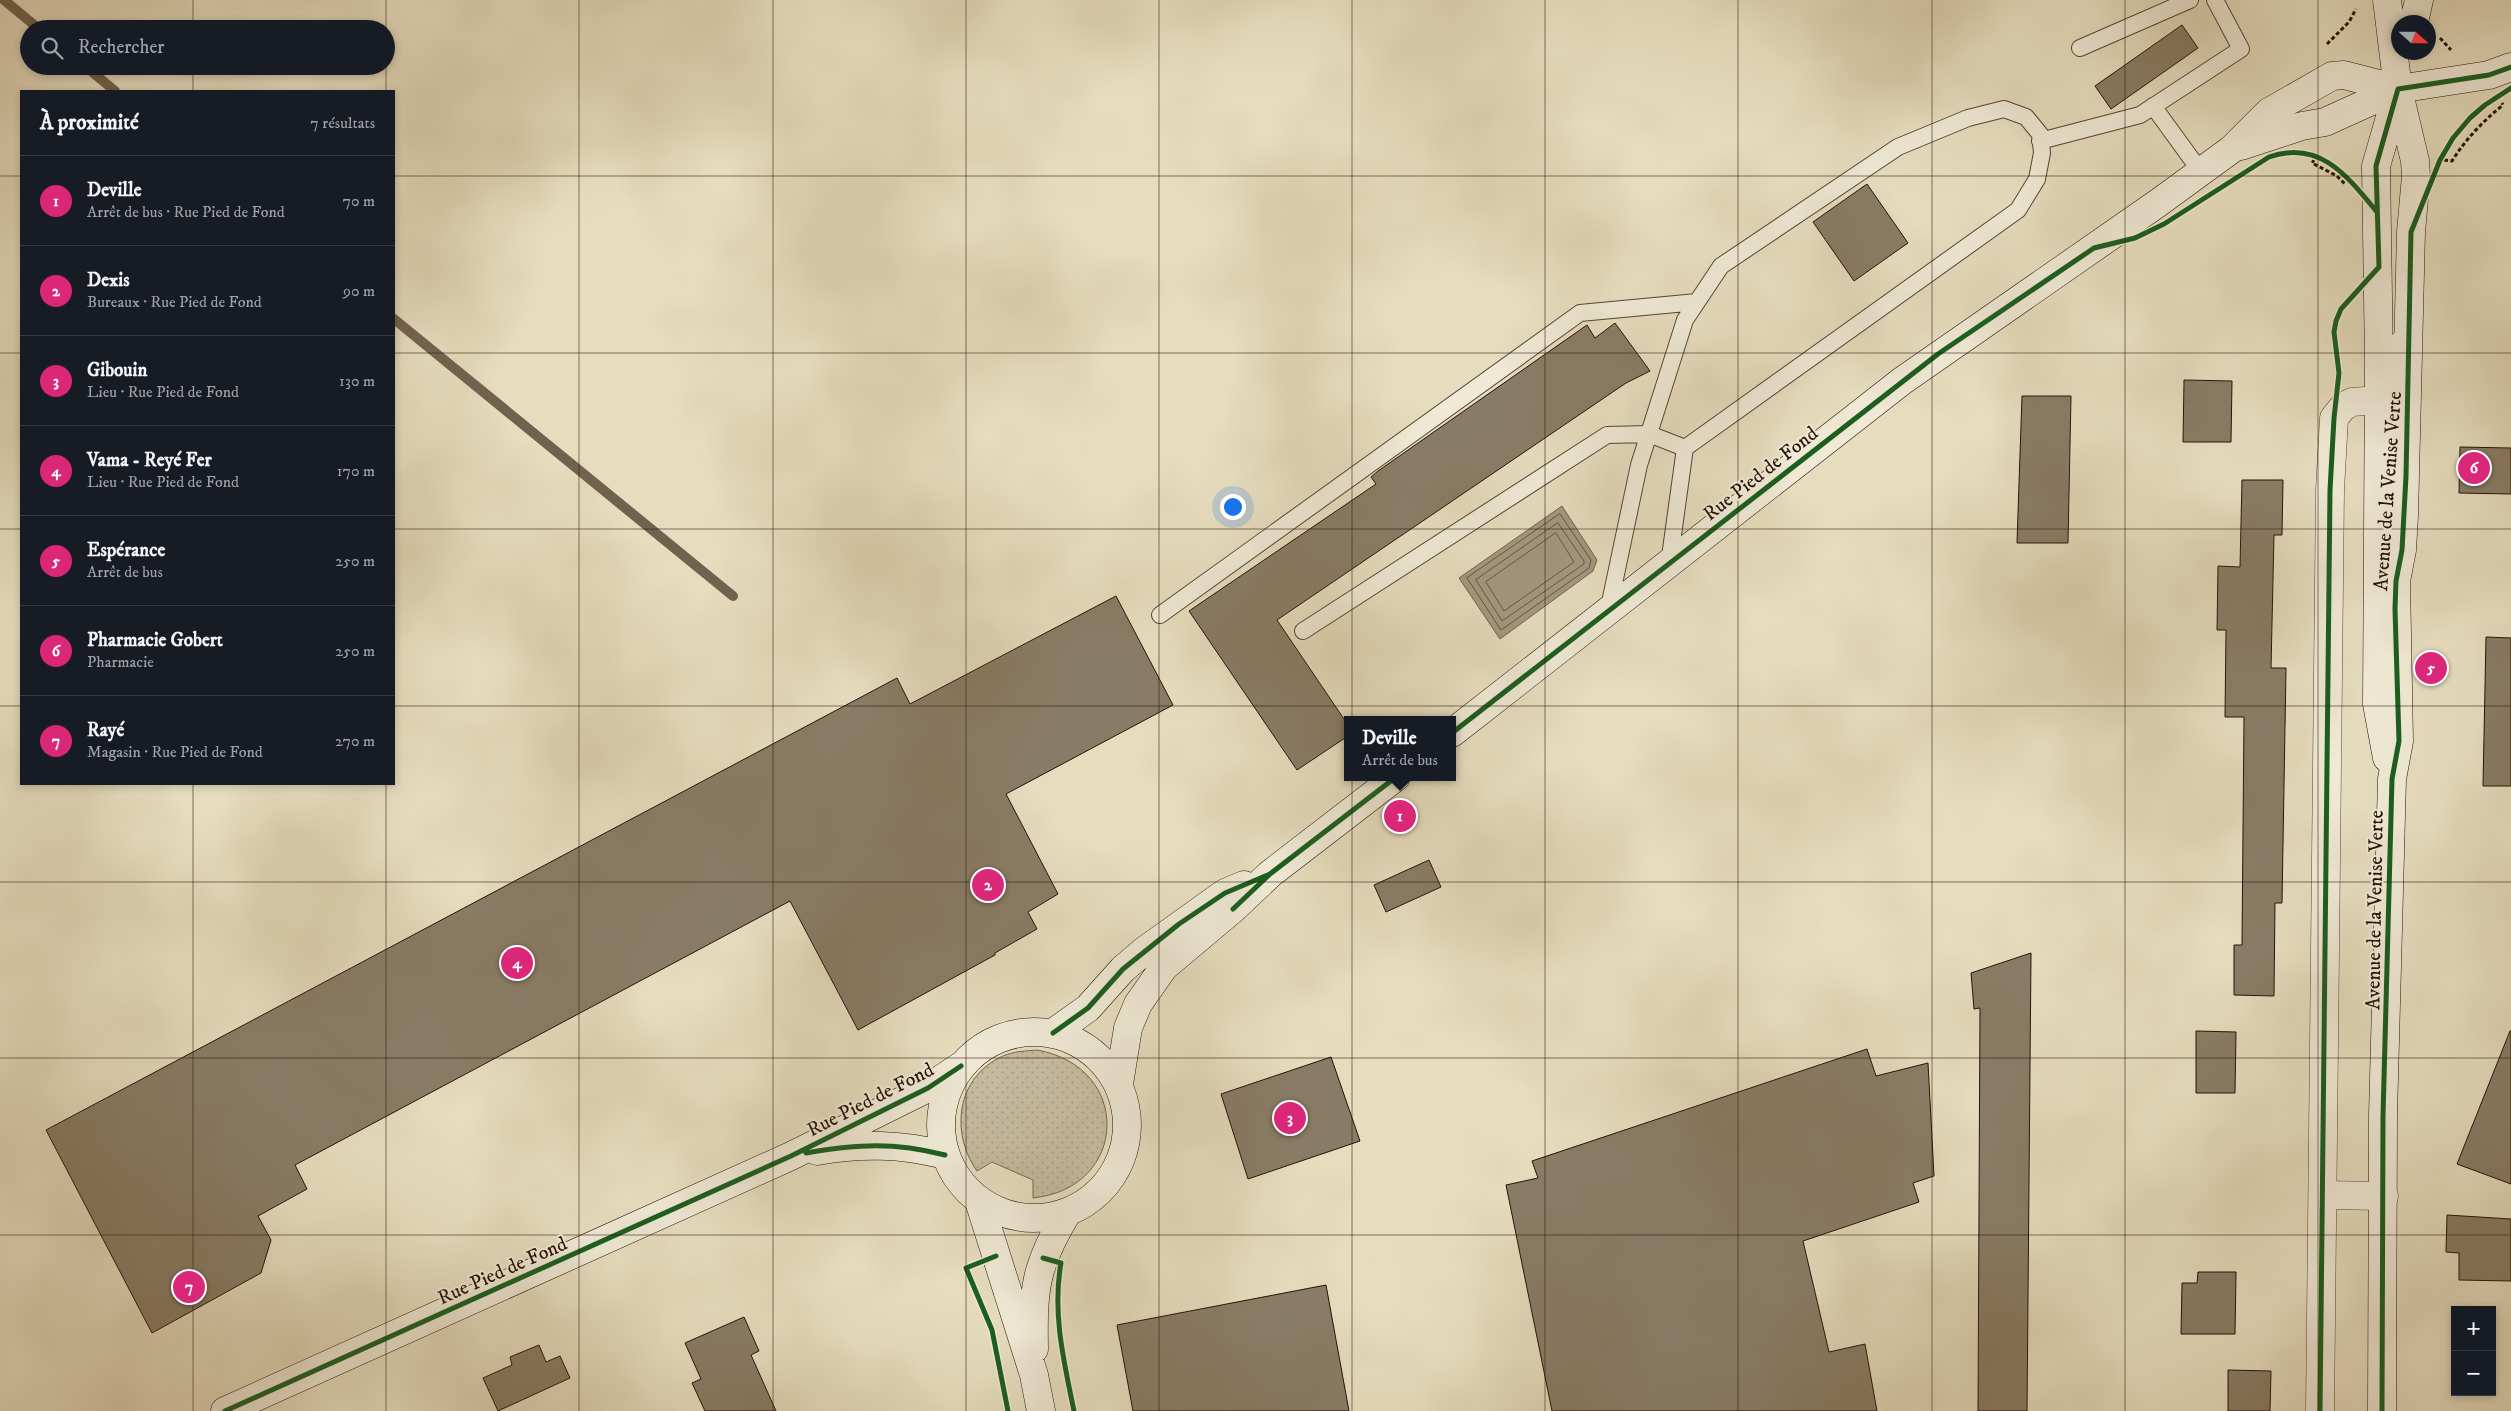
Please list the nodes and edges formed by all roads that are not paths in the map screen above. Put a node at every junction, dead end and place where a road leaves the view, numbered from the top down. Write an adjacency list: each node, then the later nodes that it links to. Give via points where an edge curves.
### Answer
1 (2190, 0): 6 (lane)
2 (2215, 0): 10 (lane, via 2242,49)
3 (2387, 0): 9 (main road)
4 (2419, 0): 5 (main road)
5 (2416, 15)
6 (2080, 48)
7 (2405, 60): 9 (main road)
8 (2511, 67): 9 (main road, via 2489,75)
9 (2398, 89): 12 (main road, Rue Pied de Fond, via 2325,122 2302,126); 12 (main road, Rue Pied de Fond, via 2344,75 2332,76 2270,112); 15 (main road, Avenue de la Venise Verte, via 2415,161); 16 (main road, Avenue de la Venise Verte, via 2376,166)
10 (2154, 106): 11 (lane, via 2140,115); 13 (lane)
11 (2040, 141): 14 (lane, via 2040,134 2026,117 2004,110 1968,118 1898,147 1721,266); 18 (lane, via 2042,153 2037,179 2018,210)
12 (2232, 149): 13 (main road, Rue Pied de Fond)
13 (2201, 172): 20 (main road, Rue Pied de Fond, via 1938,354)
14 (1697, 302): 17 (lane, via 1685,320); 22 (lane, via 1580,313)
15 (2410, 326): 16 (main road, via 2391,388); 19 (main road, Avenue de la Venise Verte)
16 (2379, 400): 19 (main road, via 2396,409 2396,435); 25 (main road, Avenue de la Venise Verte, via 2377,704); 33 (main road, via 2352,402 2334,418 2330,490)
17 (1649, 434): 18 (lane); 21 (lane, via 1639,465); 23 (lane, via 1607,435)
18 (1685, 448): 20 (lane)
19 (2407, 462): 25 (main road, Avenue de la Venise Verte, via 2402,550 2396,581 2399,741)
20 (1669, 564): 21 (main road, Rue Pied de Fond)
21 (1608, 612): 24 (main road, Rue Pied de Fond)
22 (1160, 615)
23 (1303, 631)
24 (1456, 730)
25 (2392, 779): 34 (main road, Avenue de la Venise Verte)
26 (1391, 781): 27 (main road)
27 (1270, 874): 28 (main road, via 1225,893 1179,924 1123,970 1088,1008); 30 (main road, via 1164,967 1154,980 1138,1004 1128,1028)
28 (1053, 1033): 29 (main road, via 1006,1036 984,1046); 30 (main road, via 1092,1051)
29 (961, 1066): 31 (main road, via 949,1086 943,1105 941,1136); 32 (main road, Rue Pied de Fond, via 928,1088)
30 (1118, 1084): 36 (main road, via 1127,1113 1128,1135 1121,1160 1099,1193)
31 (945, 1155): 32 (main road, Rue Pied de Fond, via 901,1146 858,1146); 35 (main road, via 959,1181)
32 (791, 1156): 38 (main road, Rue Pied de Fond)
33 (2323, 1195): 34 (main road); 40 (main road)
34 (2384, 1196): 41 (main road, Avenue de la Venise Verte)
35 (979, 1201): 36 (main road, via 999,1213 1017,1217 1045,1219); 37 (main road)
36 (1067, 1213): 37 (main road, via 1042,1258 1037,1279 1033,1301)
37 (1034, 1375): 39 (main road)
38 (225, 1411)
39 (1041, 1411)
40 (2320, 1411)
41 (2382, 1411)

